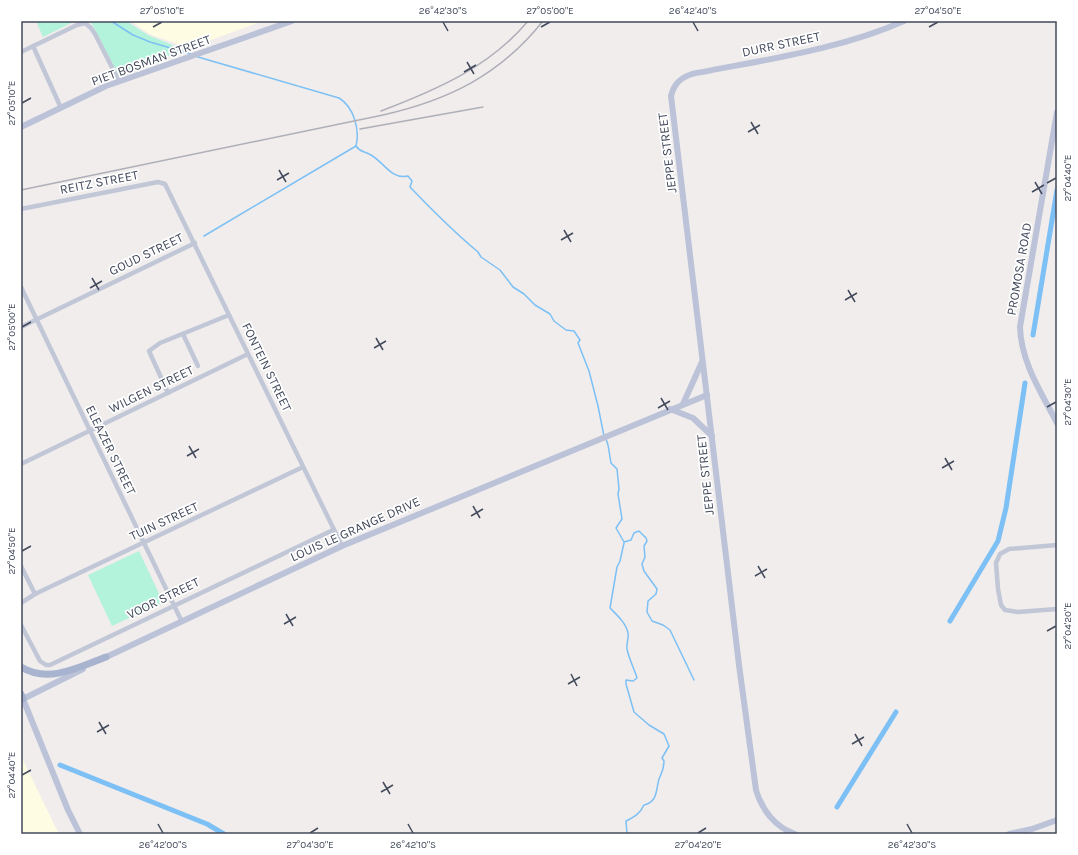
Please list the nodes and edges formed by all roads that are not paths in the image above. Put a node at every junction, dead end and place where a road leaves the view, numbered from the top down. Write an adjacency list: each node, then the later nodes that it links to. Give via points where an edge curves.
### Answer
1 (292, 21): 3 (street, PIET BOSMAN STREET)
2 (904, 21): 7 (street, DURR STREET, via 838,43 692,74 679,80)
3 (281, 23): 6 (street, PIET BOSMAN STREET)
4 (33, 46): 5 (street); 6 (street, via 85,23 95,34); 8 (street)
5 (21, 52)
6 (119, 81): 8 (street, PIET BOSMAN STREET)
7 (671, 96): 20 (street, JEPPE STREET)
8 (62, 108): 10 (street, PIET BOSMAN STREET)
9 (1057, 112): 26 (street, PROMOSA ROAD, via 1020,327 1020,340 1028,365)
10 (21, 127)
11 (173, 197): 12 (street, REITZ STREET, via 165,184 158,182); 13 (street, FONTEIN STREET)
12 (21, 209)
13 (195, 243): 15 (street, FONTEIN STREET); 16 (street, GOUD STREET)
14 (21, 287): 16 (street, ELEAZER STREET)
15 (229, 315): 18 (street); 19 (street, FONTEIN STREET)
16 (36, 319): 17 (street, GOUD STREET); 27 (street, ELEAZER STREET)
17 (21, 327)
18 (183, 334): 21 (street); 22 (street, via 160,343 149,351)
19 (248, 354): 22 (street, WILGEN STREET); 30 (street, FONTEIN STREET)
20 (702, 361): 23 (street, JEPPE STREET); 24 (street)
21 (198, 366)
22 (168, 393): 27 (street, WILGEN STREET)
23 (707, 395): 24 (street, LOUIS LE GRANGE DRIVE); 28 (street, JEPPE STREET)
24 (683, 404): 25 (street, LOUIS LE GRANGE DRIVE)
25 (670, 409): 28 (street, via 693,418); 34 (street, LOUIS LE GRANGE DRIVE)
26 (1057, 423)
27 (90, 431): 29 (street, WILGEN STREET); 32 (street, ELEAZER STREET)
28 (712, 436): 47 (street, JEPPE STREET, via 756,790 759,801 769,816)
29 (21, 464)
30 (303, 467): 31 (street, FONTEIN STREET); 32 (street, TUIN STREET)
31 (333, 530): 34 (street, FONTEIN STREET); 38 (street, VOOR STREET)
32 (144, 543): 36 (street, TUIN STREET); 38 (street, ELEAZER STREET)
33 (1057, 545): 39 (street, via 1005,550 998,556 996,563 1000,601 1006,610 1018,612)
34 (342, 546): 40 (street, LOUIS LE GRANGE DRIVE)
35 (21, 566): 36 (street)
36 (35, 594): 37 (street, TUIN STREET)
37 (21, 603)
38 (173, 605): 40 (street, ELEAZER STREET); 41 (street, VOOR STREET, via 50,665 40,661)
39 (1057, 609)
40 (182, 622): 42 (street, LOUIS LE GRANGE DRIVE)
41 (21, 625)
42 (106, 657): 43 (main road, via 52,675 34,674); 44 (street, LOUIS LE GRANGE DRIVE)
43 (21, 667)
44 (22, 698): 46 (street)
45 (1057, 820): 48 (street)
46 (80, 834)
47 (795, 834)
48 (1009, 834)

